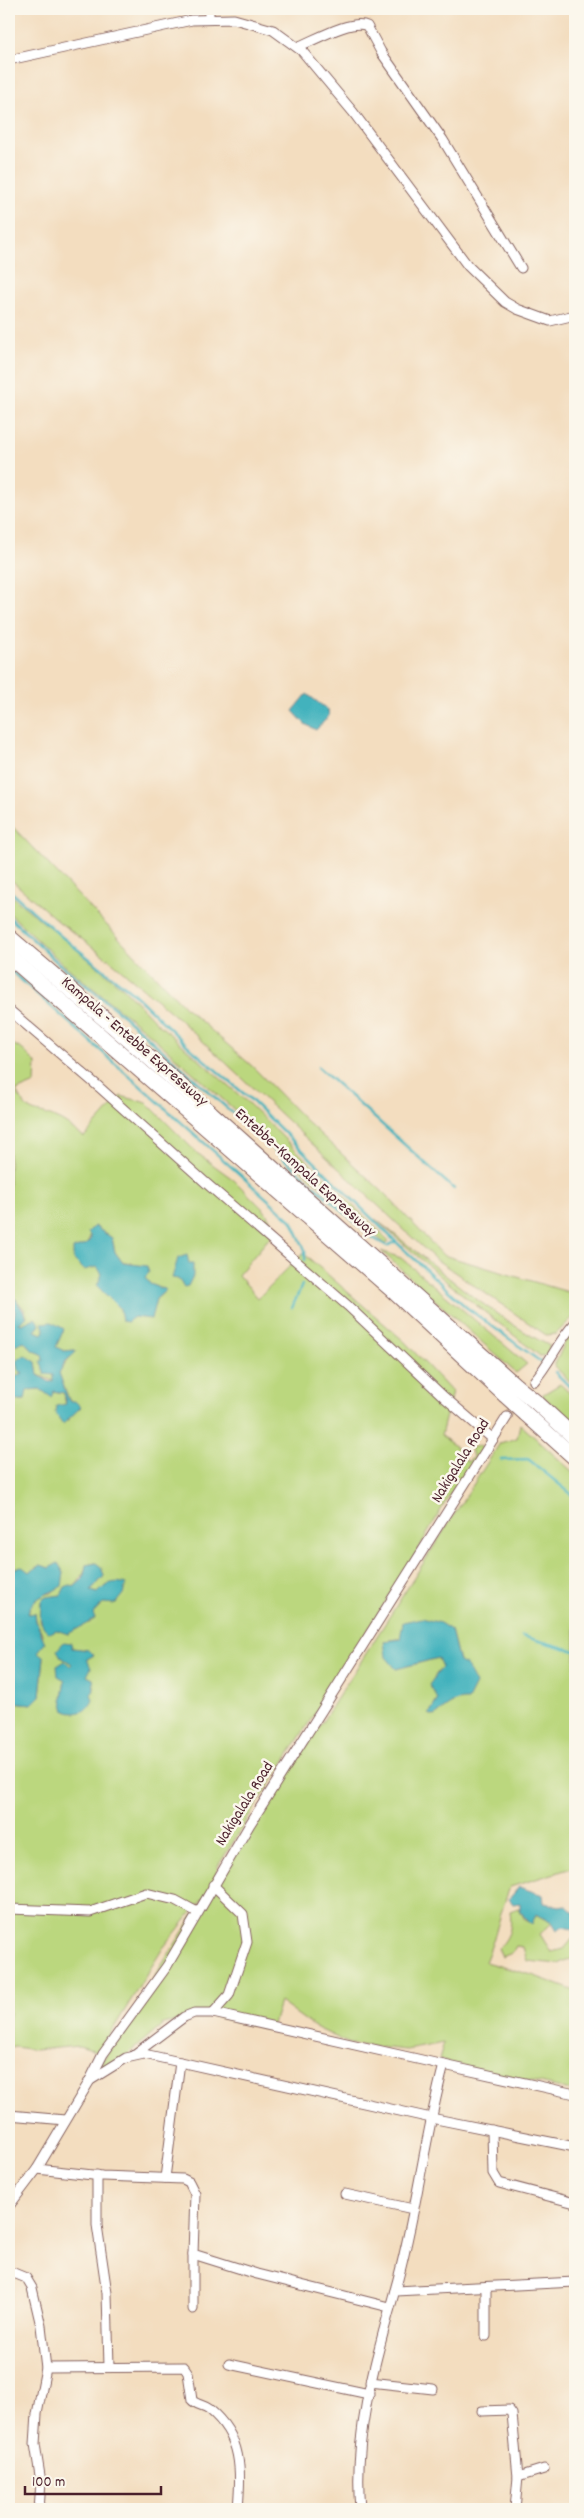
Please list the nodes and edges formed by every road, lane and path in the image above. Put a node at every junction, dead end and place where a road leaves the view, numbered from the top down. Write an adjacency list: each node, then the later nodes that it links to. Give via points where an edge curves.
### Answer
1 (208, 9): 2 (street)
2 (209, 19): 3 (street, via 234,19 261,26 273,30); 4 (street)
3 (297, 48): 5 (street, via 340,28 358,24 367,26 443,140); 6 (street, via 353,112 468,266 505,302 550,321)
4 (9, 60)
5 (521, 268)
6 (575, 315)
7 (9, 937): 12 (highway, Entebbe–Kampala Expressway, via 136,1046)
8 (9, 956): 12 (highway, Kampala - Entebbe Expressway)
9 (9, 1010): 16 (street, via 100,1086)
10 (575, 1323): 11 (street)
11 (534, 1381)
12 (510, 1390): 13 (highway, Entebbe–Kampala Expressway, bridge)
13 (532, 1409): 15 (highway, Entebbe–Kampala Expressway); 17 (highway, Entebbe–Kampala Expressway)
14 (507, 1417): 16 (street, Nakigalala Road)
15 (575, 1438)
16 (493, 1439): 18 (street, Nakigalala Road)
17 (575, 1458)
18 (213, 1885): 20 (street, Nakigalala Road); 21 (street, via 243,1914 247,1942 229,1995)
19 (9, 1909): 20 (street, via 90,1912 146,1893 175,1900)
20 (197, 1912): 25 (street, Nakigalala Road, via 167,1966 103,2054)
21 (213, 2013): 22 (street, via 194,2013 184,2017); 24 (street)
22 (135, 2054): 23 (street); 25 (street)
23 (180, 2062): 28 (street); 34 (street)
24 (444, 2065): 26 (street); 28 (street)
25 (89, 2082): 29 (street, Nakigalala Road)
26 (575, 2094)
27 (9, 2115): 29 (street)
28 (431, 2118): 30 (street); 38 (street)
29 (65, 2120): 32 (street, Nakigalala Road)
30 (492, 2130): 31 (street); 36 (street, via 493,2173 499,2183)
31 (575, 2147)
32 (37, 2169): 33 (street); 37 (street, Nakigalala Road)
33 (97, 2175): 34 (street); 48 (street, via 97,2225 107,2293)
34 (165, 2178): 39 (street, via 183,2180 193,2187 196,2216)
35 (346, 2194): 38 (street)
36 (575, 2203)
37 (9, 2206)
38 (413, 2209): 43 (street)
39 (193, 2254): 44 (street, via 257,2274); 45 (street)
40 (9, 2271): 49 (street, via 26,2278 36,2295)
41 (575, 2282): 42 (street)
42 (486, 2287): 43 (street); 46 (street)
43 (395, 2291): 44 (street)
44 (389, 2307): 50 (street)
45 (193, 2309)
46 (486, 2336)
47 (229, 2364): 52 (street)
48 (109, 2367): 49 (street); 57 (street, via 184,2367 192,2400 208,2409 229,2433 237,2448 240,2472)
49 (46, 2368): 56 (street, via 34,2444 41,2482)
50 (370, 2382): 51 (street); 52 (street)
51 (433, 2389)
52 (369, 2394): 58 (street, via 360,2448)
53 (482, 2412): 55 (street, via 509,2410 512,2414)
54 (544, 2469): 55 (street)
55 (518, 2477): 59 (street)
56 (40, 2509)
57 (238, 2509)
58 (360, 2509)
59 (515, 2509)

